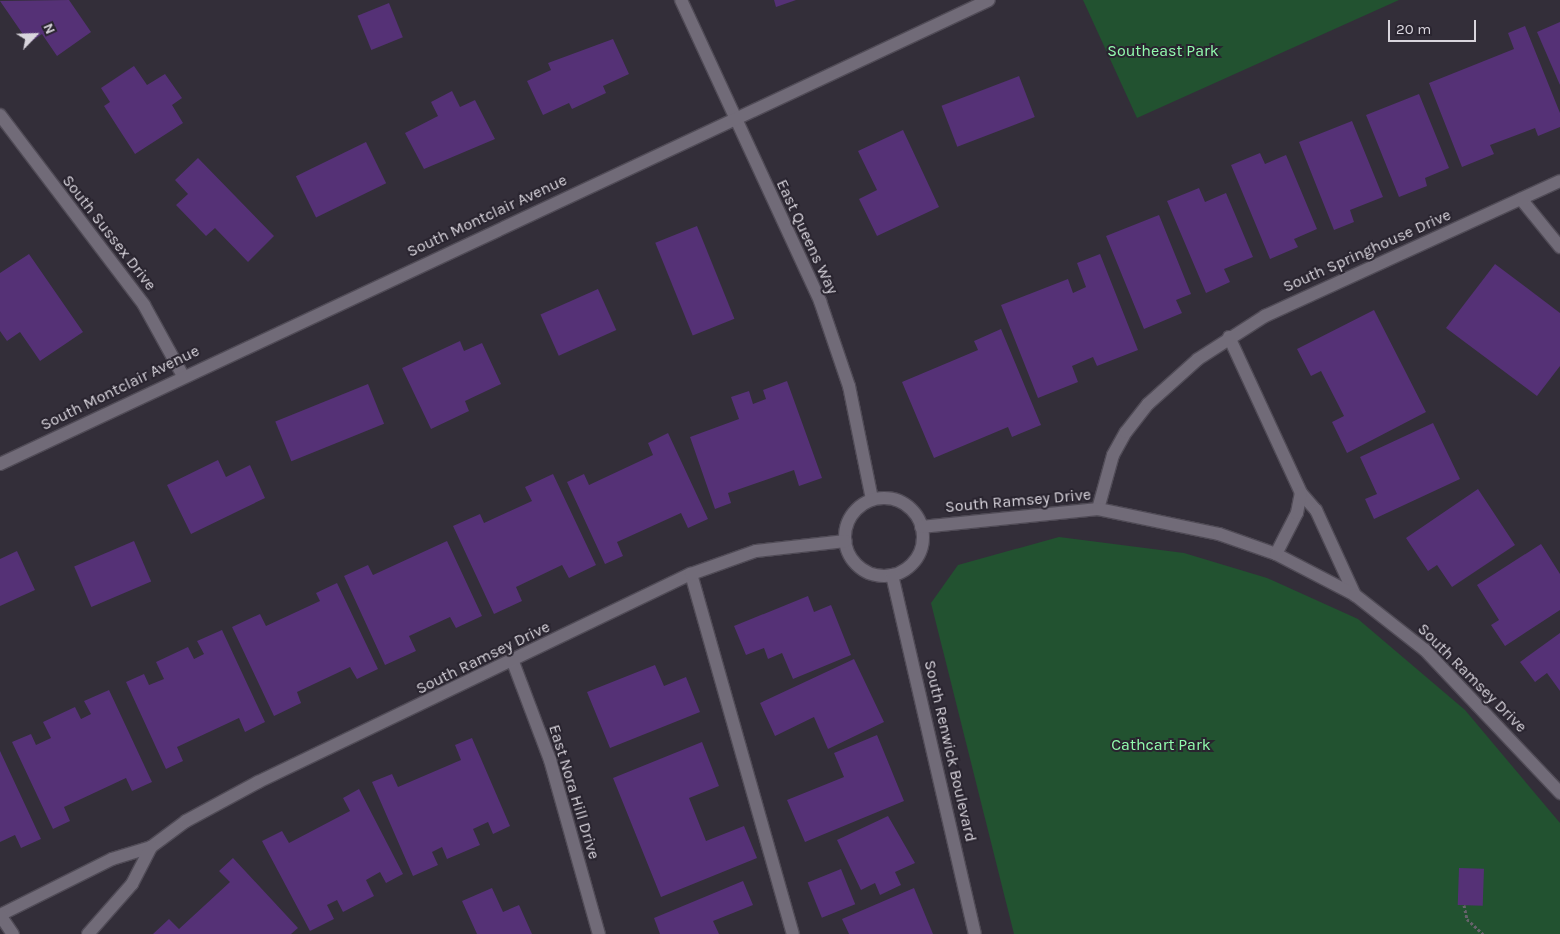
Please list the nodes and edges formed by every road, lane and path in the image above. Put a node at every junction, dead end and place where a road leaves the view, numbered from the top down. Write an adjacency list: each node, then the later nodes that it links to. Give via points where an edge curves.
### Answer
1 (681, 0): 4 (street, East Queens Way)
2 (989, 0): 4 (street, South Montclair Avenue)
3 (0, 115): 9 (street, South Sussex Drive, via 144,305)
4 (734, 118): 9 (street, South Montclair Avenue); 12 (street, East Queens Way, via 820,302 849,386)
5 (1560, 181): 6 (street, South Springhouse Drive)
6 (1521, 199): 7 (street); 8 (street, South Springhouse Drive, via 1265,316)
7 (1560, 247)
8 (1229, 337): 11 (street); 13 (street, South Springhouse Drive, via 1171,382 1126,432 1113,455)
9 (183, 376): 10 (street, South Montclair Avenue)
10 (0, 464)
11 (1301, 493): 16 (street, via 1297,513); 19 (street, via 1316,510)
12 (872, 499): 14 (street, via 885,498 908,506); 15 (street, via 851,515)
13 (1098, 509): 14 (street, South Ramsey Drive); 16 (street, South Ramsey Drive, via 1219,534)
14 (922, 527): 18 (street, via 923,540 913,562)
15 (845, 541): 17 (street, South Ramsey Drive, via 756,551); 18 (street, via 856,564 867,572)
16 (1276, 554): 19 (street, South Ramsey Drive)
17 (691, 574): 20 (street, South Ramsey Drive); 28 (street)
18 (892, 575): 29 (street, South Renwick Boulevard)
19 (1356, 595): 21 (street, South Ramsey Drive, via 1425,650)
20 (513, 662): 22 (street, South Ramsey Drive, via 258,782 186,820); 27 (street, East Nora Hill Drive, via 550,760)
21 (1560, 793)
22 (151, 847): 24 (street, South Ramsey Drive, via 112,859); 26 (street, South Ramsey Drive, via 132,884)
23 (1464, 905): 30 (path, via 1467,919)
24 (0, 915): 25 (street, South Ramsey Drive)
25 (13, 934)
26 (88, 934)
27 (599, 934)
28 (793, 934)
29 (975, 934)
30 (1483, 934)

